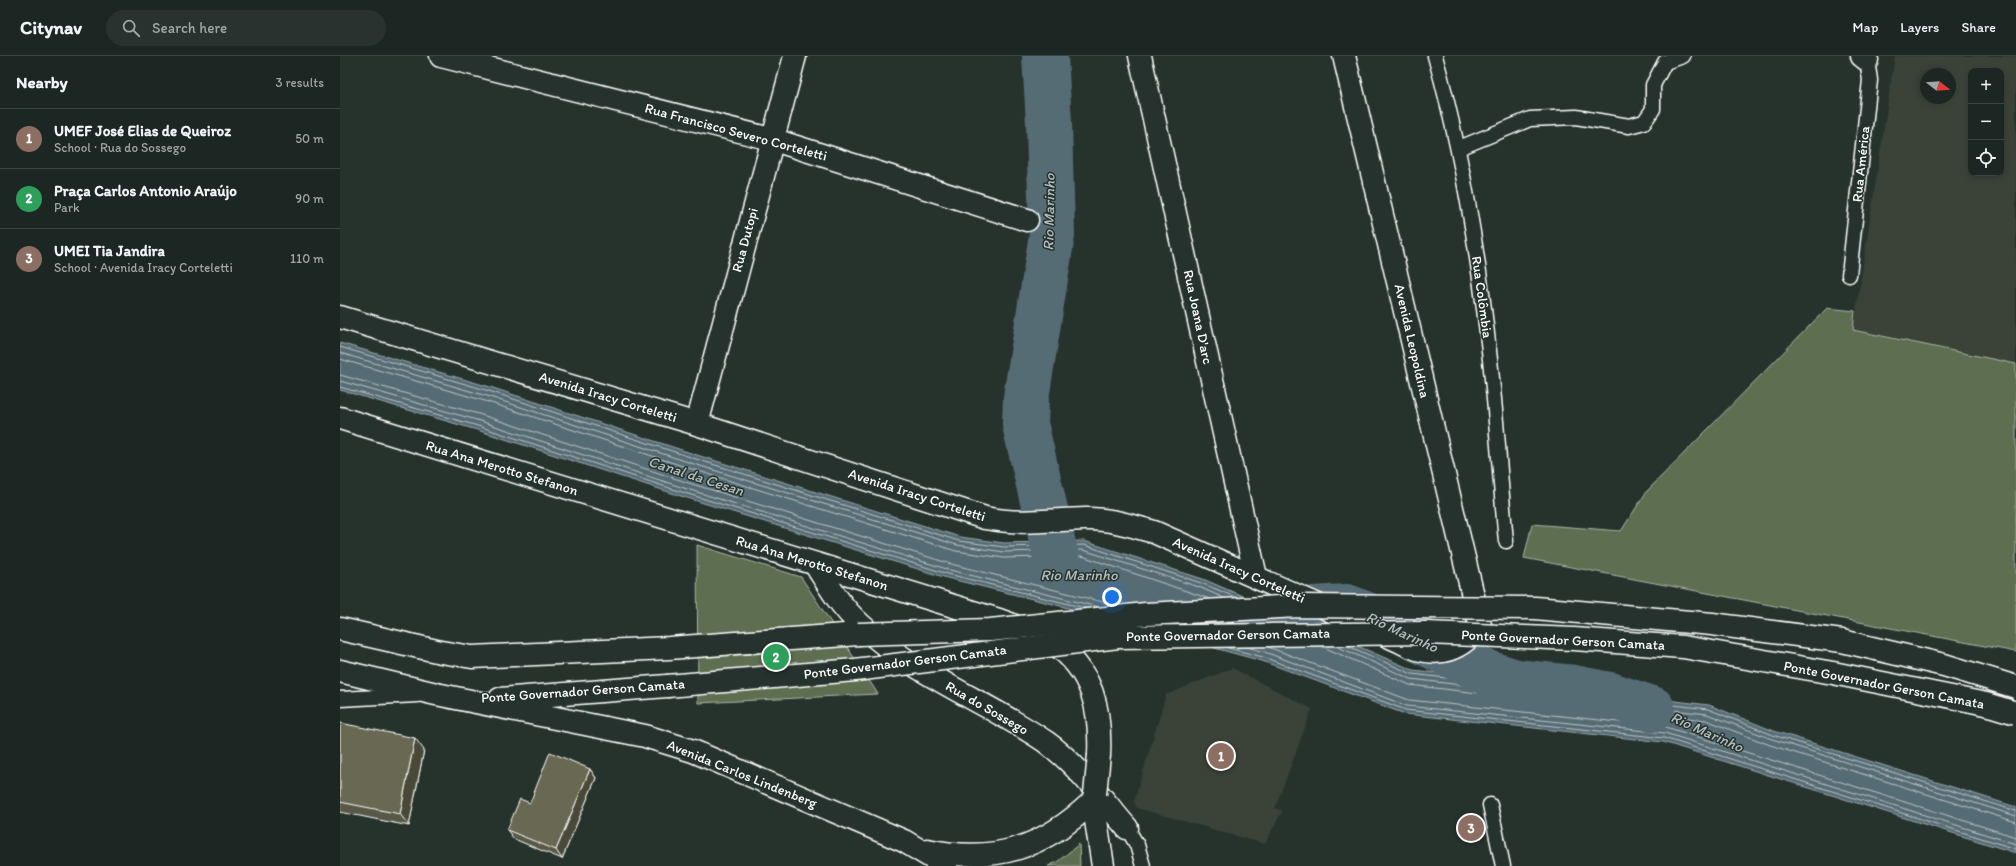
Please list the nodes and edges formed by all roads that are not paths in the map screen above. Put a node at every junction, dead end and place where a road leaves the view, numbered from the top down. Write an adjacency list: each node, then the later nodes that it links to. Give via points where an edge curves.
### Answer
1 (441, 56): 8 (main road, Rua Francisco Severo Corteletti)
2 (795, 56): 8 (main road, Rua Dutopi)
3 (1140, 56): 17 (main road, Rua Joana D'arc)
4 (1344, 56): 18 (main road, Avenida Leopoldina)
5 (1435, 56): 9 (lane, Rua Colômbia)
6 (1683, 56): 9 (lane, via 1666,62 1653,85 1653,109 1644,122 1629,126 1576,117 1530,119)
7 (1864, 58): 11 (lane, Rua América, via 1870,80)
8 (771, 140): 10 (main road, Rua Francisco Severo Corteletti); 14 (main road, Rua Dutopi)
9 (1459, 148): 15 (lane, Rua Colômbia, via 1478,263 1490,361)
10 (1027, 220)
11 (1850, 274)
12 (340, 317): 14 (main road, Avenida Iracy Corteletti)
13 (340, 418): 16 (main road, Rua Ana Merotto Stefanon)
14 (697, 424): 17 (main road, Avenida Iracy Corteletti, via 985,518 1041,523 1106,520 1154,532)
15 (1506, 541)
16 (815, 564): 25 (main road, Rua Ana Merotto Stefanon, bridge, via 999,620 1053,643 1078,668 1092,692 1098,712 1099,755); 27 (main road, Rua do Sossego, via 842,605 860,625 906,659 1047,743 1071,762)
17 (1256, 577): 18 (main road, Avenida Iracy Corteletti, via 1422,652 1449,650 1472,636)
18 (1480, 625)
19 (340, 629): 21 (main road, Ponte Governador Gerson Camata, bridge, via 441,652 472,656 669,648 858,634 990,630 1146,614 1299,606 1535,608 1712,624 1842,641 1944,665)
20 (340, 671): 22 (main road, Avenida Carlos Lindenberg)
21 (2016, 687)
22 (436, 694): 23 (lane); 24 (main road, Ponte Governador Gerson Camata, bridge, via 492,700 667,686 855,670 1118,637 1426,633 1574,639 1683,647 1833,673 1986,704); 28 (main road, Avenida Carlos Lindenberg, via 638,735 693,751)
23 (340, 699)
24 (2016, 713)
25 (1094, 798): 28 (main road, via 1074,819 1053,834 1005,852 953,855 928,850); 30 (main road, Rua Ana Merotto Stefanon)
26 (1490, 805): 32 (lane)
27 (1127, 828): 31 (lane, Rua do Sossego, via 1137,845)
28 (904, 841): 29 (main road, Avenida Carlos Lindenberg)
29 (946, 866)
30 (1103, 866)
31 (1143, 866)
32 (1503, 866)

